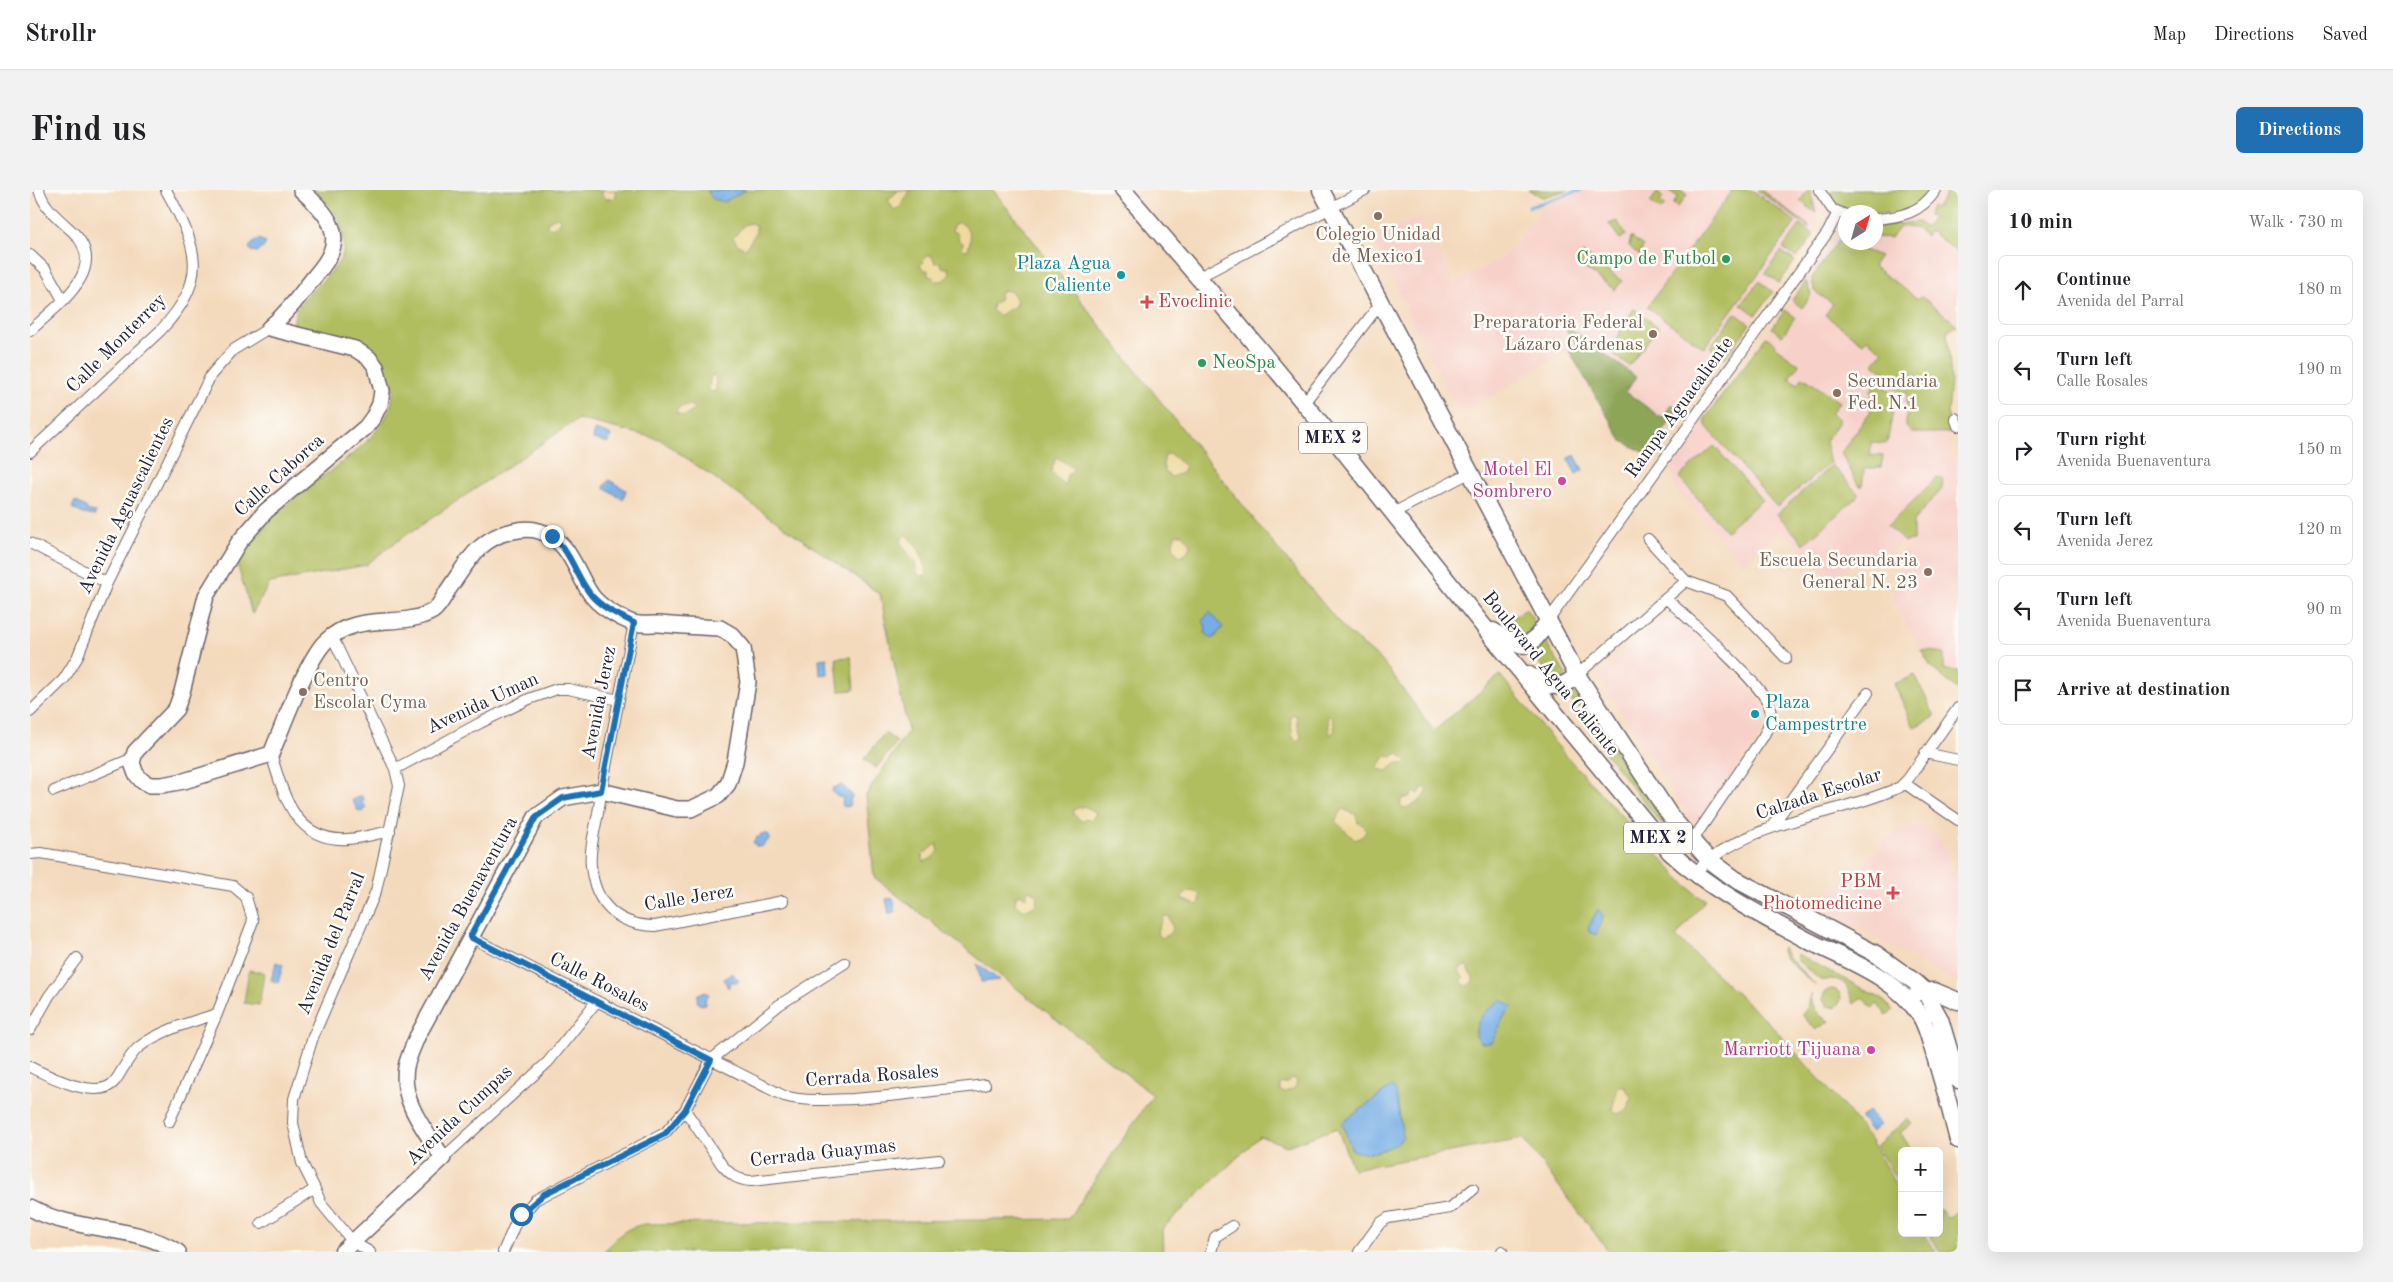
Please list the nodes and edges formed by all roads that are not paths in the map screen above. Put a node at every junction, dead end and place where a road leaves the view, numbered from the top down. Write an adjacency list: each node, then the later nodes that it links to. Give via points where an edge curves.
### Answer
1 (39, 190): 15 (street, via 49,210 78,238 85,250 87,266 78,284)
2 (166, 190): 20 (street, Calle Monterrey, via 184,222 191,244 194,266 190,292 160,331)
3 (301, 190): 17 (street, via 328,220 332,251 296,301)
4 (1321, 190): 9 (main road, Boulevard Agua Caliente / MEX 2)
5 (1365, 190): 9 (street)
6 (1819, 190): 10 (street, via 1826,202)
7 (1936, 190): 11 (street, via 1922,207 1911,214)
8 (1129, 192): 14 (main road, Boulevard Agua Caliente / MEX 2)
9 (1330, 208): 14 (street); 16 (main road, Boulevard Agua Caliente / MEX 2)
10 (1838, 211)
11 (1883, 218)
12 (1838, 219): 28 (street, Rampa Aguacaliente)
13 (30, 256): 15 (street, via 46,270)
14 (1197, 278): 19 (main road, Boulevard Agua Caliente / MEX 2)
15 (63, 300): 18 (street)
16 (1380, 304): 19 (street); 21 (main road, Boulevard Agua Caliente / MEX 2)
17 (269, 328): 26 (street, Avenida Aguascalientes, via 233,350 211,376); 41 (street, Calle Caborca, via 363,353 376,367 380,378 380,404 366,427 266,511 239,542 206,596 176,709 143,742)
18 (30, 331)
19 (1304, 403): 22 (main road, Boulevard Agua Caliente / MEX 2)
20 (30, 452)
21 (1469, 473): 22 (street); 28 (main road, Boulevard Agua Caliente / MEX 2)
22 (1393, 513): 30 (main road, Boulevard Agua Caliente / MEX 2)
23 (1648, 539): 25 (street)
24 (30, 543): 26 (street)
25 (1686, 581): 27 (street); 32 (street, via 1727,596)
26 (107, 583): 38 (street, Avenida Aguascalientes, via 77,658 64,679)
27 (1667, 599): 34 (street); 50 (street, via 1757,686 1770,707 1763,737)
28 (1548, 621): 30 (main road, via 1538,637 1528,645 1507,640); 34 (main road, Boulevard Agua Caliente / MEX 2)
29 (634, 623): 31 (street, Avenida Buenaventura, via 602,606 590,594 566,550 552,536 538,530 523,529 487,540 474,551 434,610 420,617 365,622 342,629); 36 (street, Avenida Jerez); 46 (street, Avenida Buenaventura, via 720,628 732,635 743,648 748,682 735,762 728,784 718,796 691,809 677,809)
30 (1482, 624): 33 (main road, Boulevard Agua Caliente / MEX 2)
31 (332, 636): 40 (street, Avenida Buenaventura, via 310,665); 43 (street, Avenida del Parral)
32 (1786, 658)
33 (1518, 668): 34 (main road, via 1551,686 1560,687); 53 (main road, Boulevard Agua Caliente / MEX 2, via 1670,852)
34 (1577, 675): 50 (main road, Boulevard Agua Caliente / MEX 2, via 1657,797)
35 (1868, 693): 48 (street)
36 (619, 700): 43 (street, Avenida Uman, via 557,689 480,723); 46 (street, Avenida Jerez)
37 (1958, 708): 39 (street, Calzada Escolar)
38 (30, 712)
39 (1925, 753): 42 (street); 44 (street, Calzada Escolar)
40 (271, 754): 41 (street, via 162,786 142,781 136,774); 49 (street, via 292,812 301,824 326,837 348,839)
41 (133, 758): 45 (street)
42 (1958, 760)
43 (395, 769): 49 (street, Avenida del Parral, via 399,786)
44 (1904, 783): 47 (street); 48 (street, Calzada Escolar, via 1892,790)
45 (54, 791)
46 (601, 791): 54 (street, Calle Jerez, via 590,864 601,898 610,911 625,921 639,926 655,926); 55 (street, Avenida Buenaventura, via 563,798 536,817)
47 (1958, 820)
48 (1772, 826): 52 (street, Calzada Escolar, via 1725,848)
49 (390, 831): 74 (street, Avenida del Parral, via 376,891 313,1037 294,1100 293,1123 302,1163)
50 (1692, 841): 52 (main road, Boulevard Agua Caliente / MEX 2)
51 (30, 854): 62 (street, via 41,853 233,886 246,897 253,922)
52 (1708, 860): 53 (street, Calzada Escolar); 58 (main road, Boulevard Agua Caliente / MEX 2, via 1758,893 1876,954)
53 (1694, 874): 59 (main road, Boulevard Agua Caliente / MEX 2, via 1725,896 1882,978)
54 (783, 901)
55 (470, 937): 60 (street, Calle Rosales); 71 (street, Avenida Buenaventura, via 417,1037 406,1067 406,1089 411,1107)
56 (77, 958): 63 (street, via 49,996)
57 (845, 963): 64 (street, via 779,1006)
58 (1924, 990): 59 (main road); 61 (main road, via 1942,993); 66 (main road, Boulevard Agua Caliente / MEX 2, via 1940,1019)
59 (1908, 999): 70 (main road, Boulevard Agua Caliente / MEX 2, via 1922,1018 1927,1032)
60 (597, 1001): 64 (street, Calle Rosales); 71 (street, Avenida Cumpas, via 548,1062)
61 (1958, 1001)
62 (217, 1014): 65 (street, via 152,1038 137,1048 114,1082 100,1091 60,1081); 69 (street)
63 (30, 1030)
64 (711, 1060): 67 (street, Cerrada Rosales, via 769,1091 800,1100 890,1096); 68 (street)
65 (30, 1067)
66 (1957, 1075)
67 (985, 1085)
68 (685, 1110): 72 (street, Cerrada Guaymas, via 726,1169 741,1180); 81 (street, via 674,1125 652,1142 535,1200 521,1214)
69 (169, 1122)
70 (1958, 1140)
71 (443, 1158): 78 (street, Avenida Cumpas)
72 (940, 1160)
73 (1473, 1188): 83 (street, via 1450,1208 1388,1218 1380,1223)
74 (315, 1189): 76 (street); 78 (street, Avenida del Parral)
75 (30, 1208): 79 (street, via 63,1222 149,1236)
76 (261, 1223)
77 (1232, 1226): 82 (street, via 1215,1237)
78 (348, 1247): 80 (street, Avenida del Parral)
79 (178, 1252)
80 (370, 1252)
81 (502, 1252)
82 (1211, 1252)
83 (1359, 1252)

